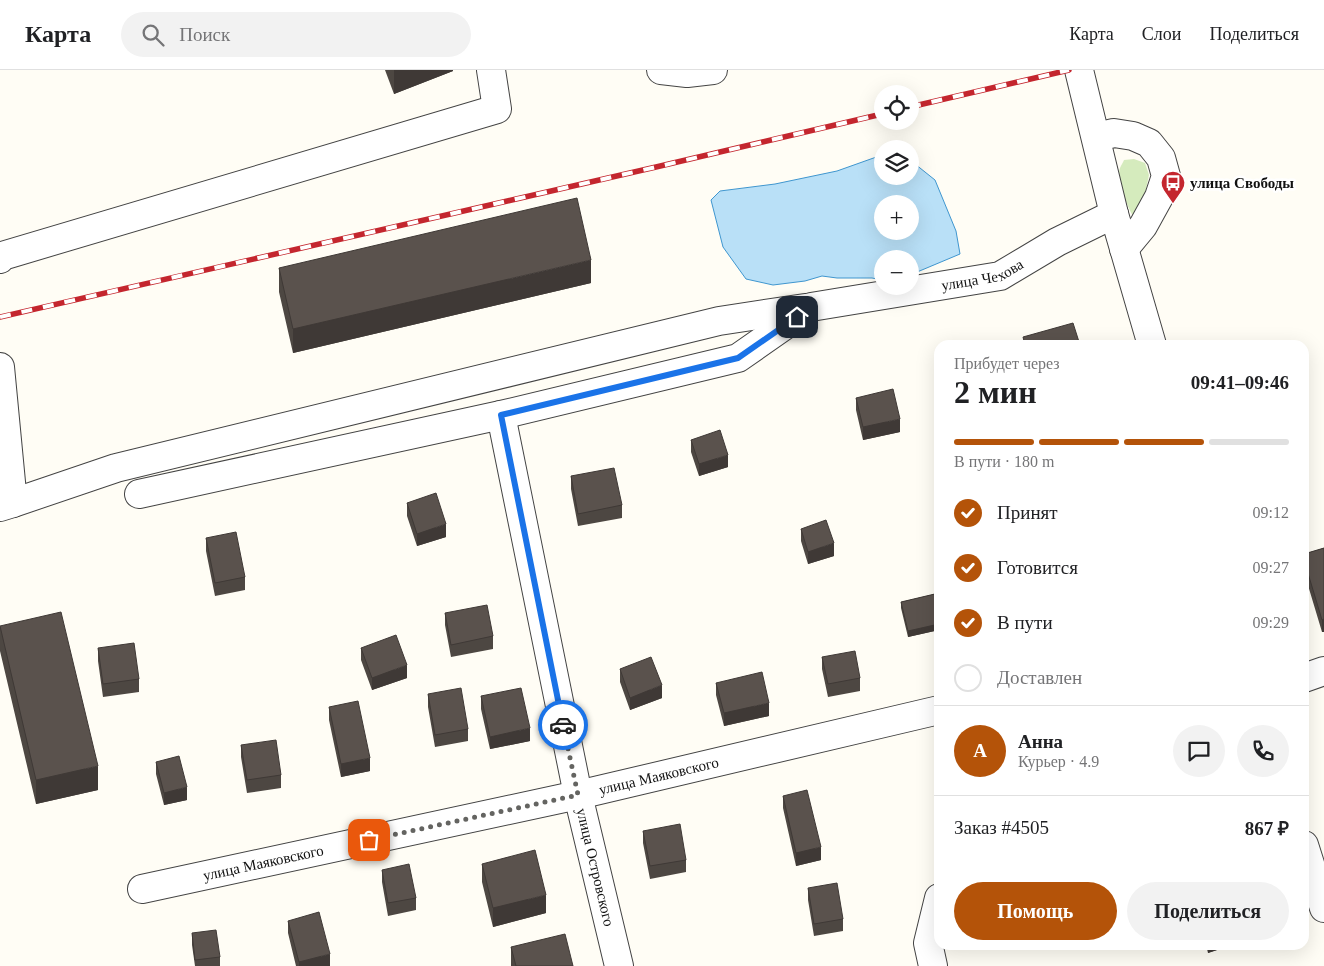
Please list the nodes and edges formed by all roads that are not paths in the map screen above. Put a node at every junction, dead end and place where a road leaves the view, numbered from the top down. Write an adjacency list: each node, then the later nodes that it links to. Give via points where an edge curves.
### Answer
1 (490, 70): 8 (street, via 496,109)
2 (661, 70): 3 (street, via 686,73)
3 (713, 70)
4 (1079, 70): 5 (street)
5 (1096, 137): 6 (street); 7 (street, via 1114,133 1149,143 1161,158 1166,176 1143,226)
6 (1114, 214): 7 (street); 9 (street, улица Чехова, via 1057,242 1000,276)
7 (1124, 249): 10 (street)
8 (0, 259)
9 (811, 307): 12 (street, улица Чехова, via 738,358); 14 (street, via 719,321 135,463)
10 (1151, 340)
11 (0, 368): 14 (street)
12 (501, 415): 13 (street, улица Чехова); 18 (street, улица Островского)
13 (139, 494)
14 (6, 505)
15 (1324, 671): 16 (street)
16 (1309, 676)
17 (934, 711): 18 (street, улица Маяковского)
18 (578, 795): 20 (street, улица Маяковского); 23 (street, улица Островского)
19 (1312, 851): 21 (street)
20 (142, 889)
21 (1324, 908)
22 (934, 918): 24 (street, via 928,943)
23 (620, 966)
24 (933, 966)

